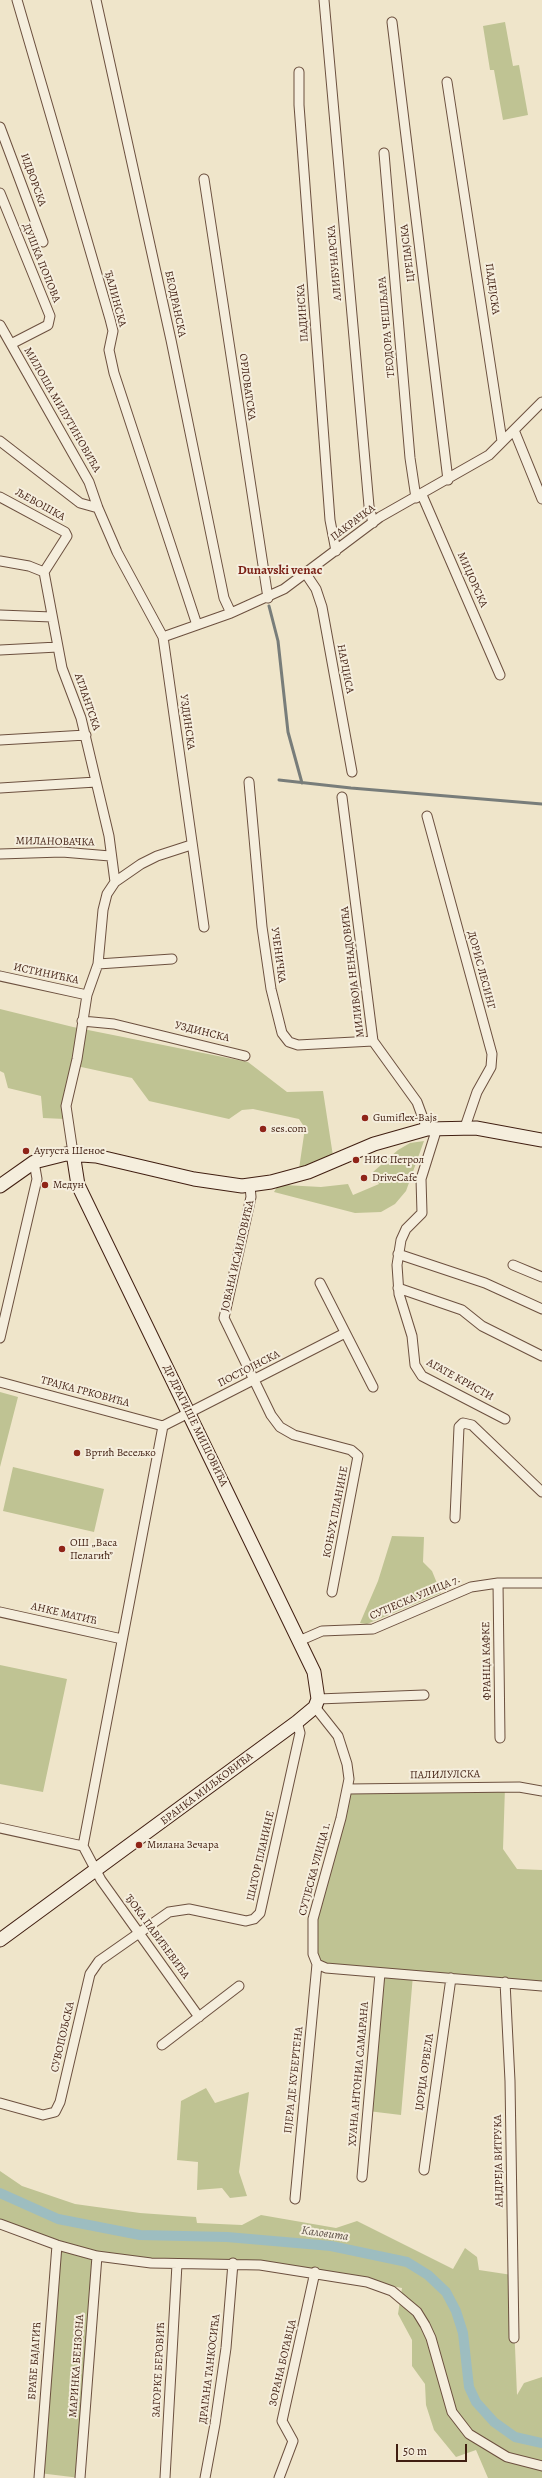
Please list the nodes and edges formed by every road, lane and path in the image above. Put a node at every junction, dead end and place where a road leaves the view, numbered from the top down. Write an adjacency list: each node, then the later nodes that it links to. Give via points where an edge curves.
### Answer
1 (17, 0): 32 (street, ЂАЛИНСКА, via 110,319 113,331 109,350 114,373)
2 (96, 0): 29 (street, БЕОДРАНСКА, via 224,598)
3 (324, 0): 23 (street, АЛИБУНАРСКА, via 369,506)
4 (392, 22): 18 (street, ЦРЕПАЈСКА)
5 (298, 72): 24 (street, ПАДИНСКА, via 330,513)
6 (447, 82): 17 (street, ПАДЕЈСКА)
7 (0, 128): 11 (street, ИДВОРСКА)
8 (384, 153): 20 (street, ТЕОДОРА ЧЕШЉАРА, via 410,458)
9 (204, 179): 28 (street, ОРЛОВАТСКА)
10 (0, 193): 13 (street, ДУШКА ПОПОВА, via 50,316 48,325)
11 (43, 242)
12 (0, 325): 13 (street, МИЛОША МИЛУТИНОВИЋА)
13 (10, 344): 22 (street, МИЛОША МИЛУТИНОВИЋА, via 89,482)
14 (542, 402): 15 (street, ПАКРАЧКА)
15 (514, 430): 17 (street, ПАКРАЧКА); 21 (street)
16 (0, 441): 22 (street, via 80,503)
17 (502, 441): 18 (street, ПАКРАЧКА, via 489,455)
18 (448, 480): 20 (street, ПАКРАЧКА)
19 (0, 497): 26 (street, ЉЕВОШКА, via 65,532 67,536)
20 (419, 497): 23 (street, ПАКРАЧКА); 36 (street, МИЏОРСКА)
21 (542, 498)
22 (98, 508): 33 (street, УЗДИНСКА, via 117,552)
23 (373, 523): 24 (street, ПАКРАЧКА)
24 (336, 551): 27 (street, ПАКРАЧКА)
25 (0, 561): 26 (street, via 29,566)
26 (44, 572): 31 (street, АТЛАНТСКА)
27 (306, 574): 28 (street, ПАКРАЧКА); 39 (street, НАРЦИСА, via 316,588 322,608)
28 (268, 598): 29 (street, ПАКРАЧКА)
29 (231, 613): 32 (street, ПАКРАЧКА)
30 (0, 615): 31 (street)
31 (52, 617): 34 (street, АТЛАНТСКА)
32 (197, 625): 33 (street, ПАКРАЧКА)
33 (163, 637): 45 (street, УЗДИНСКА)
34 (58, 647): 35 (street); 37 (street, АТЛАНТСКА, via 66,681)
35 (0, 650)
36 (500, 675)
37 (86, 735): 38 (street); 40 (street, АТЛАНТСКА)
38 (0, 740)
39 (352, 772)
40 (96, 782): 42 (street); 47 (street, АТЛАНТСКА, via 109,836)
41 (249, 782): 55 (street, УЧЕНИЧКА, via 262,927 271,989 282,1033 292,1044 298,1045)
42 (0, 788)
43 (342, 797): 55 (street, МИЛИВОЈА НЕНАДОВИЋА)
44 (427, 816): 57 (street, ДОРИС ЛЕСИНГ, via 492,1054 491,1067 477,1092)
45 (192, 845): 48 (street, via 157,856); 49 (street, УЗДИНСКА)
46 (0, 854): 47 (street, МИЛАНОВАЧКА, via 62,852)
47 (110, 856): 48 (street, АТЛАНТСКА)
48 (115, 882): 51 (street, via 104,903)
49 (204, 927)
50 (172, 959): 51 (street)
51 (98, 964): 53 (street)
52 (0, 976): 53 (street, ИСТИНИЋКА)
53 (88, 995): 54 (street)
54 (82, 1021): 56 (street, УЗДИНСКА, via 114,1024); 60 (street, via 77,1059 66,1106)
55 (373, 1041): 58 (street, МИЛИВОЈА НЕНАДОВИЋА, via 417,1102)
56 (244, 1056)
57 (465, 1127): 58 (street); 59 (street)
58 (432, 1129): 63 (street, via 374,1144 308,1172); 64 (street, АГАТЕ КРИСТИ, via 421,1179 422,1213 406,1229)
59 (542, 1140)
60 (73, 1153): 61 (street, ЈОВАНА ИСАИЛОВИЋА); 63 (street, ЈОВАНА ИСАИЛОВИЋА, via 214,1183); 76 (street, ДР ДРАГИШЕ МИШОВИЋА, via 78,1185)
61 (34, 1162): 62 (street, ЈОВАНА ИСАИЛОВИЋА); 71 (street, via 37,1179)
62 (0, 1186)
63 (250, 1186): 73 (street, ЈОВАНА ИСАИЛОВИЋА, via 251,1197 224,1318)
64 (398, 1254): 68 (street, АГАТЕ КРИСТИ); 69 (street, via 485,1283)
65 (514, 1264): 66 (street)
66 (542, 1277)
67 (320, 1283): 70 (street)
68 (398, 1288): 72 (street, via 462,1310 482,1326); 77 (street, АГАТЕ КРИСТИ, via 411,1332 414,1361 419,1373)
69 (542, 1309)
70 (345, 1333): 73 (street, ПОСТОЈНСКА); 75 (street)
71 (0, 1338)
72 (542, 1356)
73 (253, 1380): 76 (street, ПОСТОЈНСКА); 83 (street, КОЊУХ ПЛАНИНЕ, via 280,1427 294,1435 350,1450 358,1456)
74 (0, 1382): 78 (street, ТРАЈКА ГРКОВИЋА)
75 (372, 1387)
76 (189, 1413): 78 (street, ПОСТОЈНСКА); 86 (street, ДР ДРАГИШЕ МИШОВИЋА)
77 (505, 1419)
78 (163, 1426): 85 (street)
79 (542, 1492): 80 (street, via 472,1425 463,1423 459,1427)
80 (455, 1518)
81 (542, 1582): 82 (street, СУТЈЕСКА УЛИЦА 7.)
82 (498, 1583): 86 (street, СУТЈЕСКА УЛИЦА 7., via 471,1587 450,1594 373,1629 322,1632); 90 (street, ФРАНЦА КАФКЕ)
83 (332, 1592)
84 (0, 1612): 85 (street, АНКЕ МАТИЋ)
85 (122, 1639): 94 (street)
86 (299, 1641): 88 (street, ДР ДРАГИШЕ МИШОВИЋА, via 314,1672)
87 (424, 1695): 88 (street)
88 (317, 1703): 89 (street, БРАНКА МИЉКОВИЋА); 91 (street, СУТЈЕСКА УЛИЦА 1., via 340,1741 347,1764)
89 (297, 1722): 95 (street, БРАНКА МИЉКОВИЋА); 96 (street, ШАТОР ПЛАНИНЕ, via 300,1732 260,1913 254,1919 246,1921 180,1909 163,1915)
90 (500, 1738)
91 (348, 1789): 92 (street, ПАЛИЛУЛСКА, via 519,1787); 98 (street, СУТЈЕСКА УЛИЦА 1., via 313,1919 313,1954)
92 (542, 1790)
93 (0, 1828): 94 (street)
94 (84, 1846): 95 (street, ЂОКА ПАВИЋЕВИЋА)
95 (96, 1872): 96 (street, ЂОКА ПАВИЋЕВИЋА); 97 (street, БРАНКА МИЉКОВИЋА)
96 (138, 1932): 104 (street, ЂОКА ПАВИЋЕВИЋА); 106 (street, СУВОПОЉСКА, via 99,1961 90,1974 60,2102 55,2112 43,2115)
97 (0, 1940)
98 (317, 1964): 99 (street, via 326,1968); 109 (street, ПЈЕРА ДЕ КУБЕРТЕНА)
99 (380, 1973): 100 (street); 108 (street, ХУАНА АНТОНИА САМАРАНА)
100 (451, 1978): 101 (street); 107 (street, ЏОРЏА ОРВЕЛА)
101 (505, 1982): 103 (street); 116 (street, АНДРЕЈА ВИТРУКА, via 510,2081)
102 (239, 1986): 104 (street)
103 (542, 1986)
104 (199, 2017): 105 (street)
105 (162, 2045)
106 (0, 2103)
107 (424, 2170)
108 (362, 2177)
109 (294, 2199)
110 (0, 2224): 111 (street)
111 (57, 2245): 112 (street); 118 (street, БРАЋЕ БАЈАГИЋ)
112 (97, 2256): 114 (street); 119 (street, МАРИНКА БЕНЗОНА)
113 (233, 2263): 114 (street); 115 (street); 121 (street, ДРАГАНА ТАНКОСИЋА, via 226,2348)
114 (178, 2264): 120 (street, ЗАГОРКЕ БЕРОВИЋ)
115 (315, 2272): 117 (street, via 367,2282 392,2291 406,2301 425,2325 436,2352 452,2412 469,2434 507,2457); 122 (street, ЗОРАНА БОГАВЦА, via 282,2421 293,2441)
116 (514, 2338)
117 (542, 2466)
118 (39, 2478)
119 (80, 2478)
120 (165, 2478)
121 (205, 2478)
122 (280, 2478)

